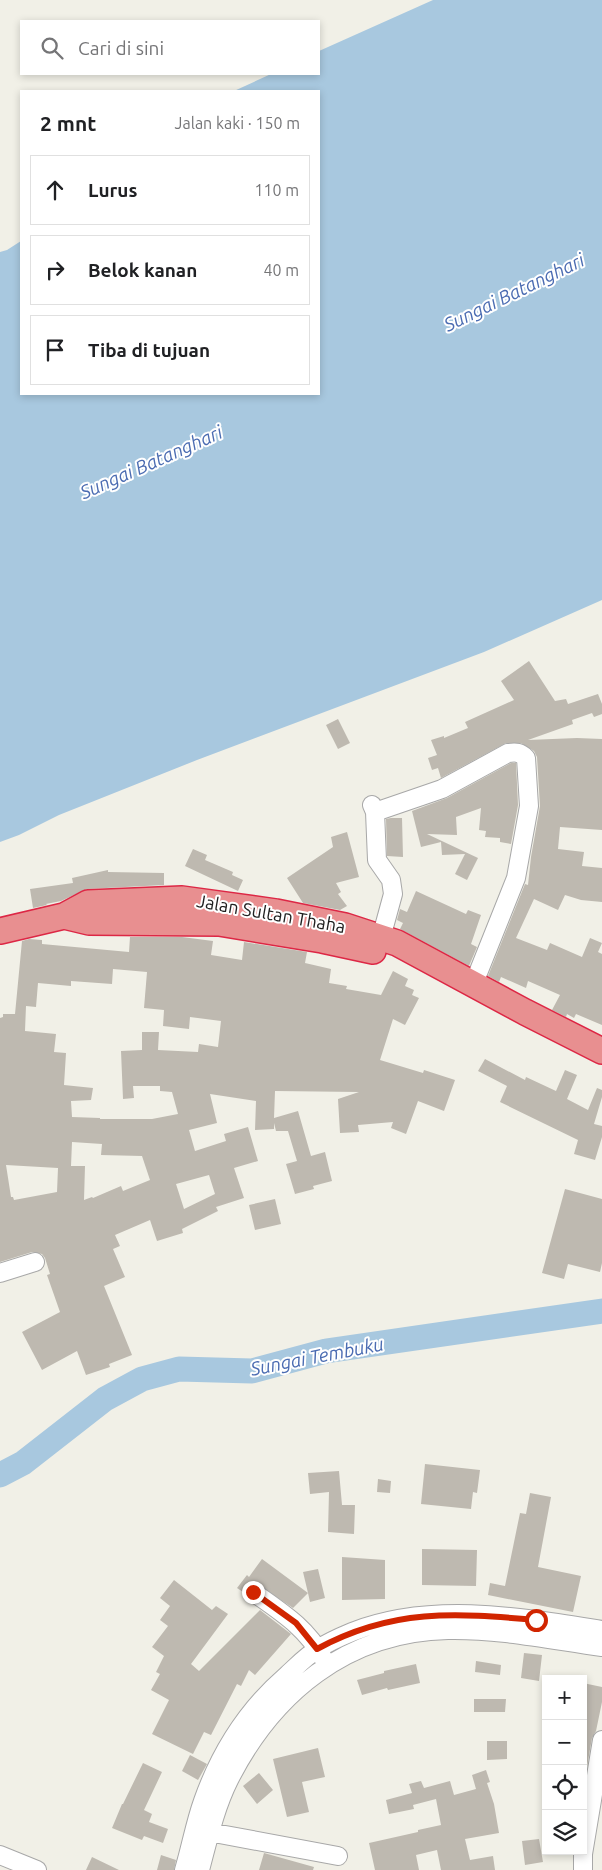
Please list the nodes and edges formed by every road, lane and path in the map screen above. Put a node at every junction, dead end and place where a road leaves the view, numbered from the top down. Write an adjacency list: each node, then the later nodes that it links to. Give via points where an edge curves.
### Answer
1 (275, 922): 2 (highway, Jalan Sultan Thaha, via 89,922 64,916); 3 (highway, Jalan Sultan Thaha, via 345,926); 5 (highway, Jalan Sultan Thaha, via 394,959)
2 (0, 931)
3 (381, 938): 4 (highway, Jalan Sultan Thaha, via 397,943); 4 (street, via 392,894 391,880 377,860 374,809 442,789 508,753 522,753 526,758 529,806 516,878)
4 (474, 984): 5 (highway, Jalan Sultan Thaha)
5 (521, 1020): 6 (highway, Jalan Sultan Thaha); 7 (highway, Jalan Sultan Thaha)
6 (602, 1051)
7 (602, 1069)
8 (35, 1262): 9 (street)
9 (0, 1272)
10 (253, 1592): 13 (street, via 296,1623)
11 (602, 1630): 13 (street, via 473,1614 417,1616 361,1629)
12 (602, 1647): 14 (street, via 485,1631 448,1630 421,1632 368,1644)
13 (317, 1649): 14 (street); 16 (street, via 268,1691 246,1717 203,1801)
14 (327, 1666): 16 (street, via 296,1689 258,1732)
15 (602, 1740): 22 (street)
16 (203, 1831): 18 (street); 20 (street); 21 (street)
17 (0, 1855): 19 (street)
18 (338, 1856)
19 (37, 1870)
20 (184, 1870)
21 (200, 1870)
22 (582, 1870)

